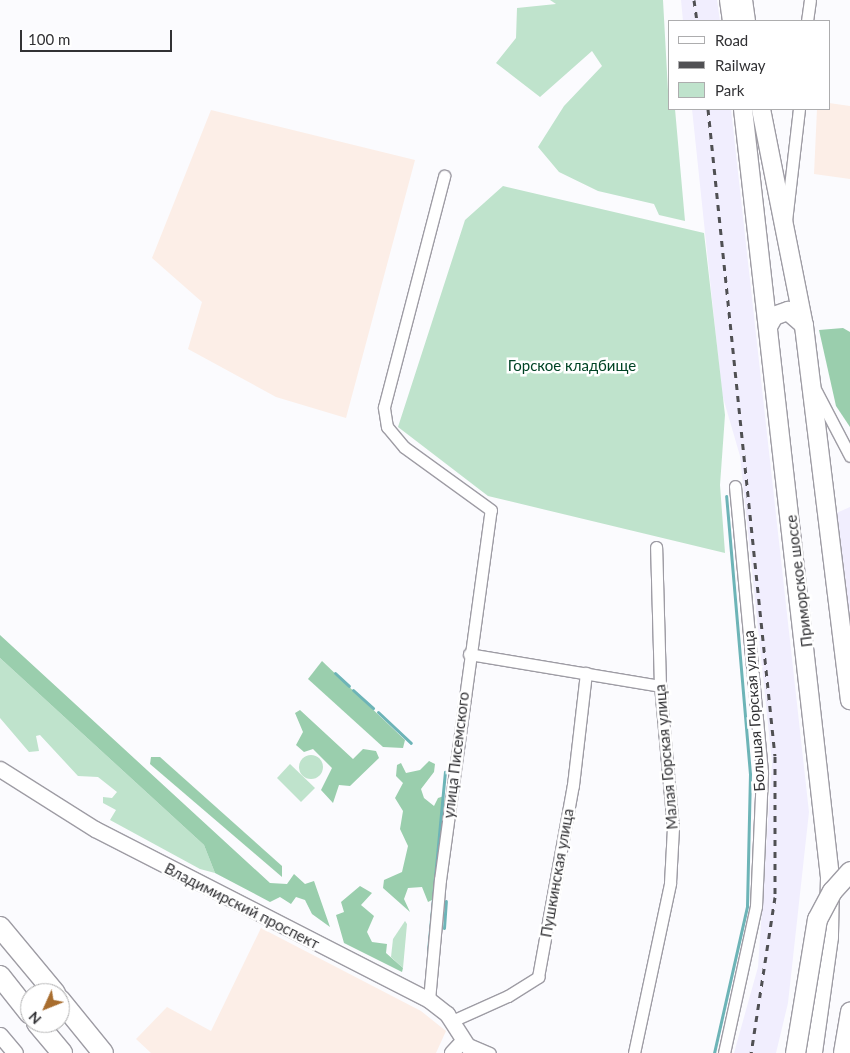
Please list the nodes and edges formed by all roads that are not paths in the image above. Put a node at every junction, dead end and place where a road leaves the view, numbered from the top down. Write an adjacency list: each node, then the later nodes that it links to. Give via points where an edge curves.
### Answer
1 (729, 0): 4 (main road)
2 (743, 0): 5 (main road)
3 (810, 0): 6 (street)
4 (732, 20)
5 (746, 20)
6 (807, 20)
7 (744, 110): 12 (main road, Приморское шоссе)
8 (760, 110): 11 (main road)
9 (799, 110): 11 (street)
10 (444, 176): 18 (street, улица Писемского, via 384,407 387,427 404,447 491,510)
11 (783, 232): 13 (main road)
12 (769, 325): 13 (main road, via 774,316 788,311); 43 (main road, Приморское шоссе, via 830,877 829,937)
13 (804, 326): 14 (main road)
14 (811, 380): 15 (street); 21 (main road)
15 (850, 456)
16 (735, 486): 41 (street, Большая Горская улица, via 762,772 756,906)
17 (656, 547): 20 (street, Малая Горская улица)
18 (469, 654): 19 (street); 27 (street, улица Писемского)
19 (586, 673): 20 (street); 31 (street, Пушкинская улица, via 573,785 538,977 508,996)
20 (660, 686): 40 (street, Малая Горская улица, via 674,828 670,883)
21 (850, 700)
22 (0, 769): 27 (main road, Владимирский проспект, via 94,829)
23 (850, 871): 42 (highway, bridge, via 832,891 817,919)
24 (0, 927): 26 (highway)
25 (0, 976): 28 (highway)
26 (47, 983)
27 (429, 1000): 31 (main road, Владимирский проспект)
28 (20, 1001)
29 (70, 1012): 37 (highway)
30 (850, 1012): 44 (main road)
31 (452, 1021): 34 (main road, Владимирский проспект)
32 (46, 1033): 36 (highway)
33 (0, 1034): 35 (main road)
34 (467, 1047): 38 (street); 39 (street)
35 (15, 1053)
36 (62, 1053)
37 (103, 1053)
38 (452, 1053)
39 (490, 1053)
40 (634, 1053)
41 (724, 1053)
42 (795, 1053)
43 (813, 1053)
44 (843, 1053)

